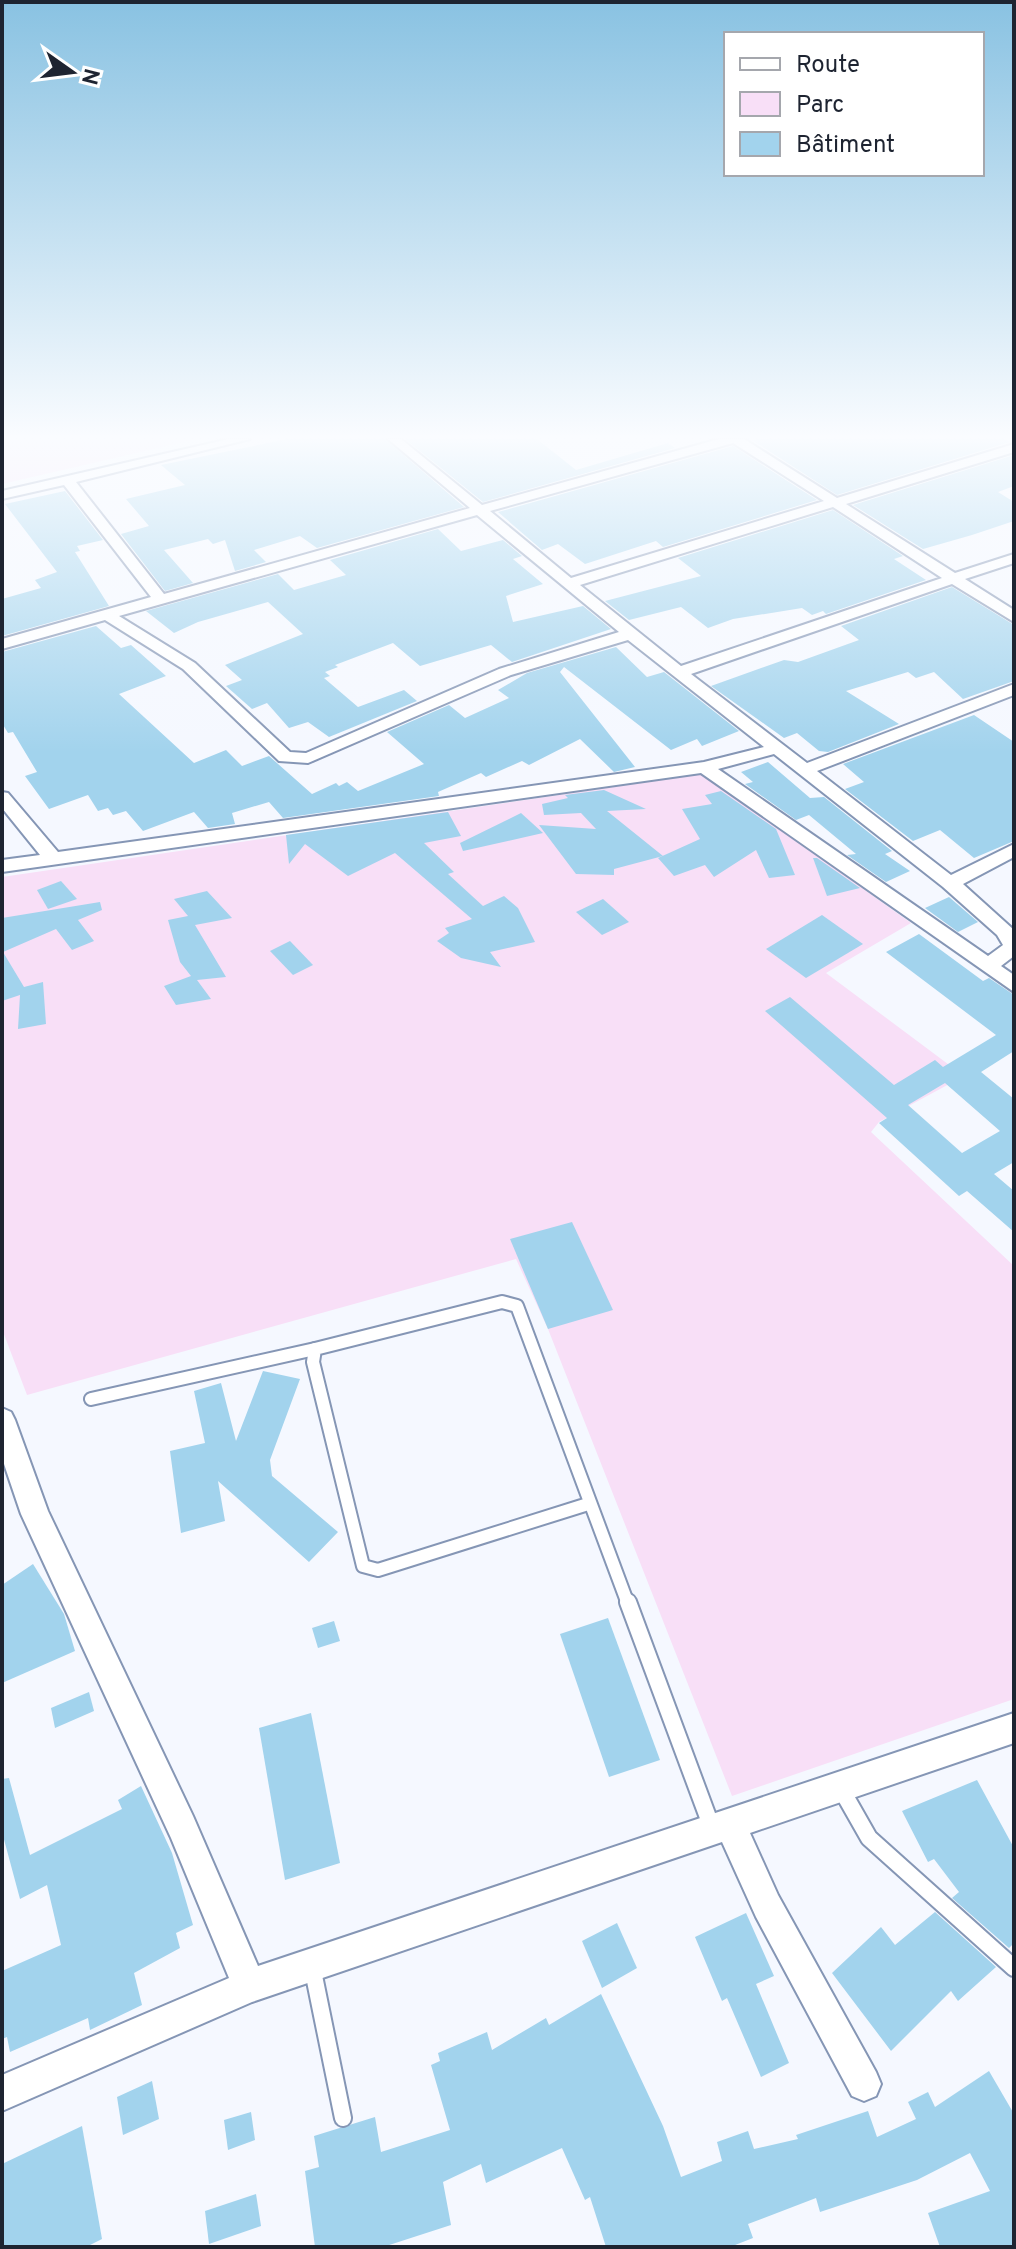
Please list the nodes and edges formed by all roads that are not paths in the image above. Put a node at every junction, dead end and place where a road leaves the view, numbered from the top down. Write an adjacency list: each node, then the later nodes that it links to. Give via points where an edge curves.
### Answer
1 (117, 544): 9 (street)
2 (359, 544): 9 (street)
3 (521, 544): 8 (street)
4 (701, 544): 8 (street)
5 (902, 544): 7 (street)
6 (1014, 558): 7 (street)
7 (957, 579): 11 (street); 14 (street)
8 (568, 584): 12 (street)
9 (160, 599): 10 (street)
10 (106, 614): 12 (street, via 189,666 293,760 494,676); 13 (street)
11 (1014, 617)
12 (630, 634): 14 (street)
13 (2, 644)
14 (680, 672): 16 (street)
15 (1014, 689): 18 (street)
16 (775, 749): 17 (street); 18 (street)
17 (704, 767): 21 (street); 25 (street)
18 (805, 770): 23 (street)
19 (2, 797): 21 (street)
20 (1014, 850): 23 (street)
21 (53, 858): 22 (street)
22 (2, 866)
23 (950, 883): 24 (street, via 1005,931)
24 (1013, 946): 25 (street)
25 (988, 966): 26 (street)
26 (1014, 985)
27 (315, 1349): 28 (lane); 30 (lane, via 514,1303); 30 (lane, via 313,1362 363,1566 378,1570)
28 (91, 1399)
29 (2, 1420): 36 (street, via 35,1514 182,1827)
30 (588, 1504): 33 (lane)
31 (1014, 1728): 32 (street)
32 (840, 1787): 33 (street); 35 (lane, via 869,1838)
33 (721, 1827): 34 (street); 37 (street)
34 (311, 1965): 36 (street); 39 (lane)
35 (1014, 1968)
36 (249, 1986): 38 (street)
37 (864, 2084)
38 (2, 2093)
39 (343, 2118)

